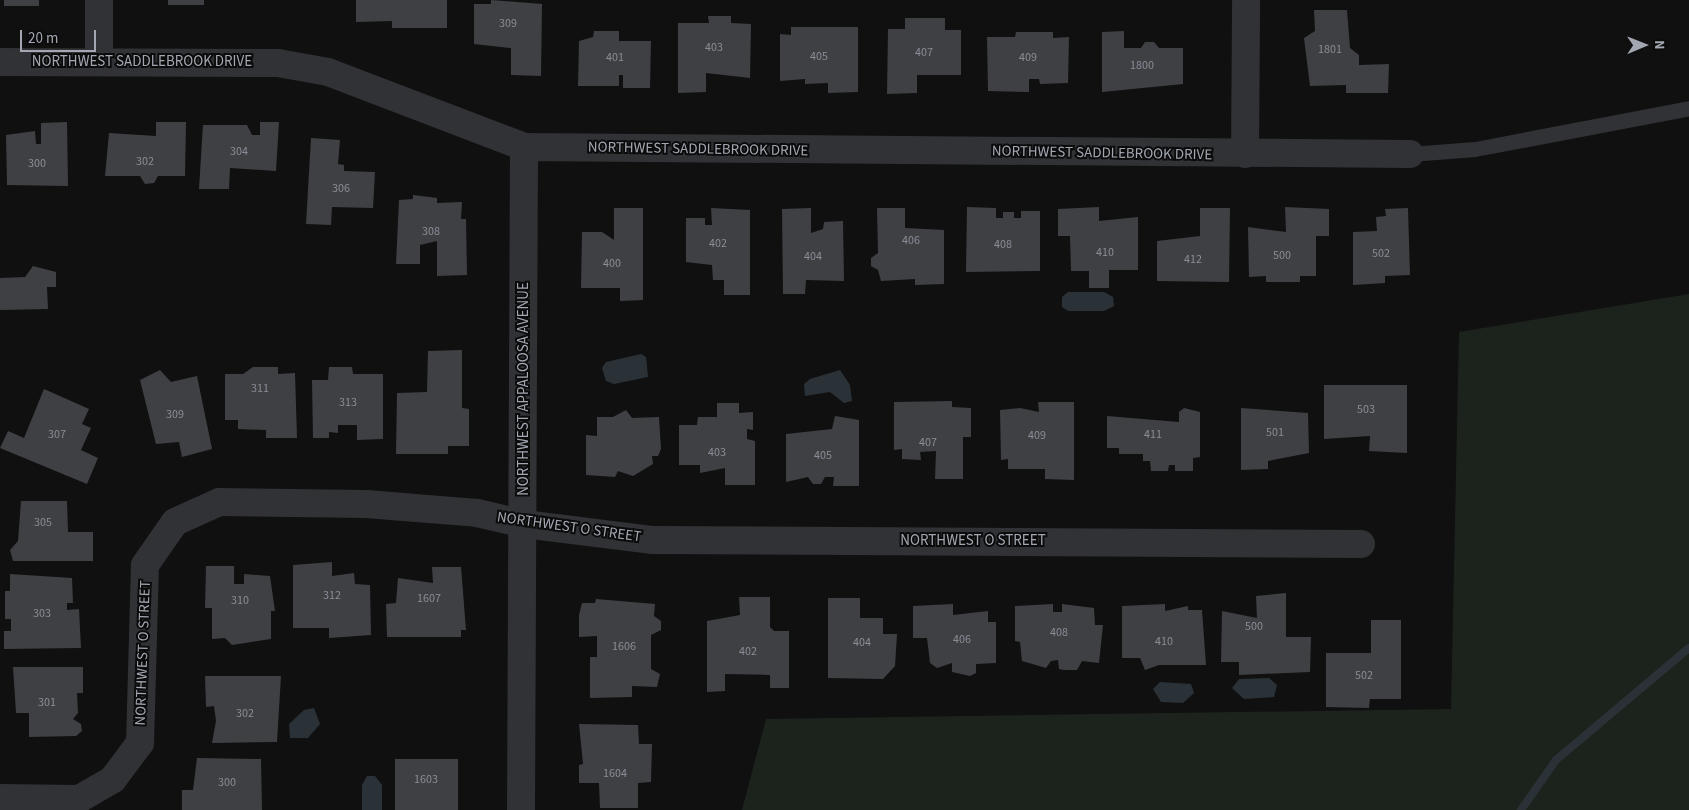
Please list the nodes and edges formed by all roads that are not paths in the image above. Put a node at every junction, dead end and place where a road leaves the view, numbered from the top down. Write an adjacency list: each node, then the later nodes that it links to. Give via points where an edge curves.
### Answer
1 (99, 0): 3 (street)
2 (1246, 0): 7 (street)
3 (99, 61): 4 (street, NORTHWEST SADDLEBROOK DRIVE); 6 (street, NORTHWEST SADDLEBROOK DRIVE, via 278,63 328,72)
4 (0, 62)
5 (1689, 108): 8 (lane, via 1476,149)
6 (524, 147): 7 (street, NORTHWEST SADDLEBROOK DRIVE); 9 (street, NORTHWEST APPALOOSA AVENUE)
7 (1245, 154): 8 (street, NORTHWEST SADDLEBROOK DRIVE)
8 (1410, 154)
9 (524, 524): 10 (street, NORTHWEST O STREET, via 653,540); 11 (street, NORTHWEST O STREET, via 477,513 366,504 239,502 219,502 175,522 145,565 140,743 113,779 79,799); 12 (street, NORTHWEST APPALOOSA AVENUE)
10 (1361, 544)
11 (0, 798)
12 (521, 810)

